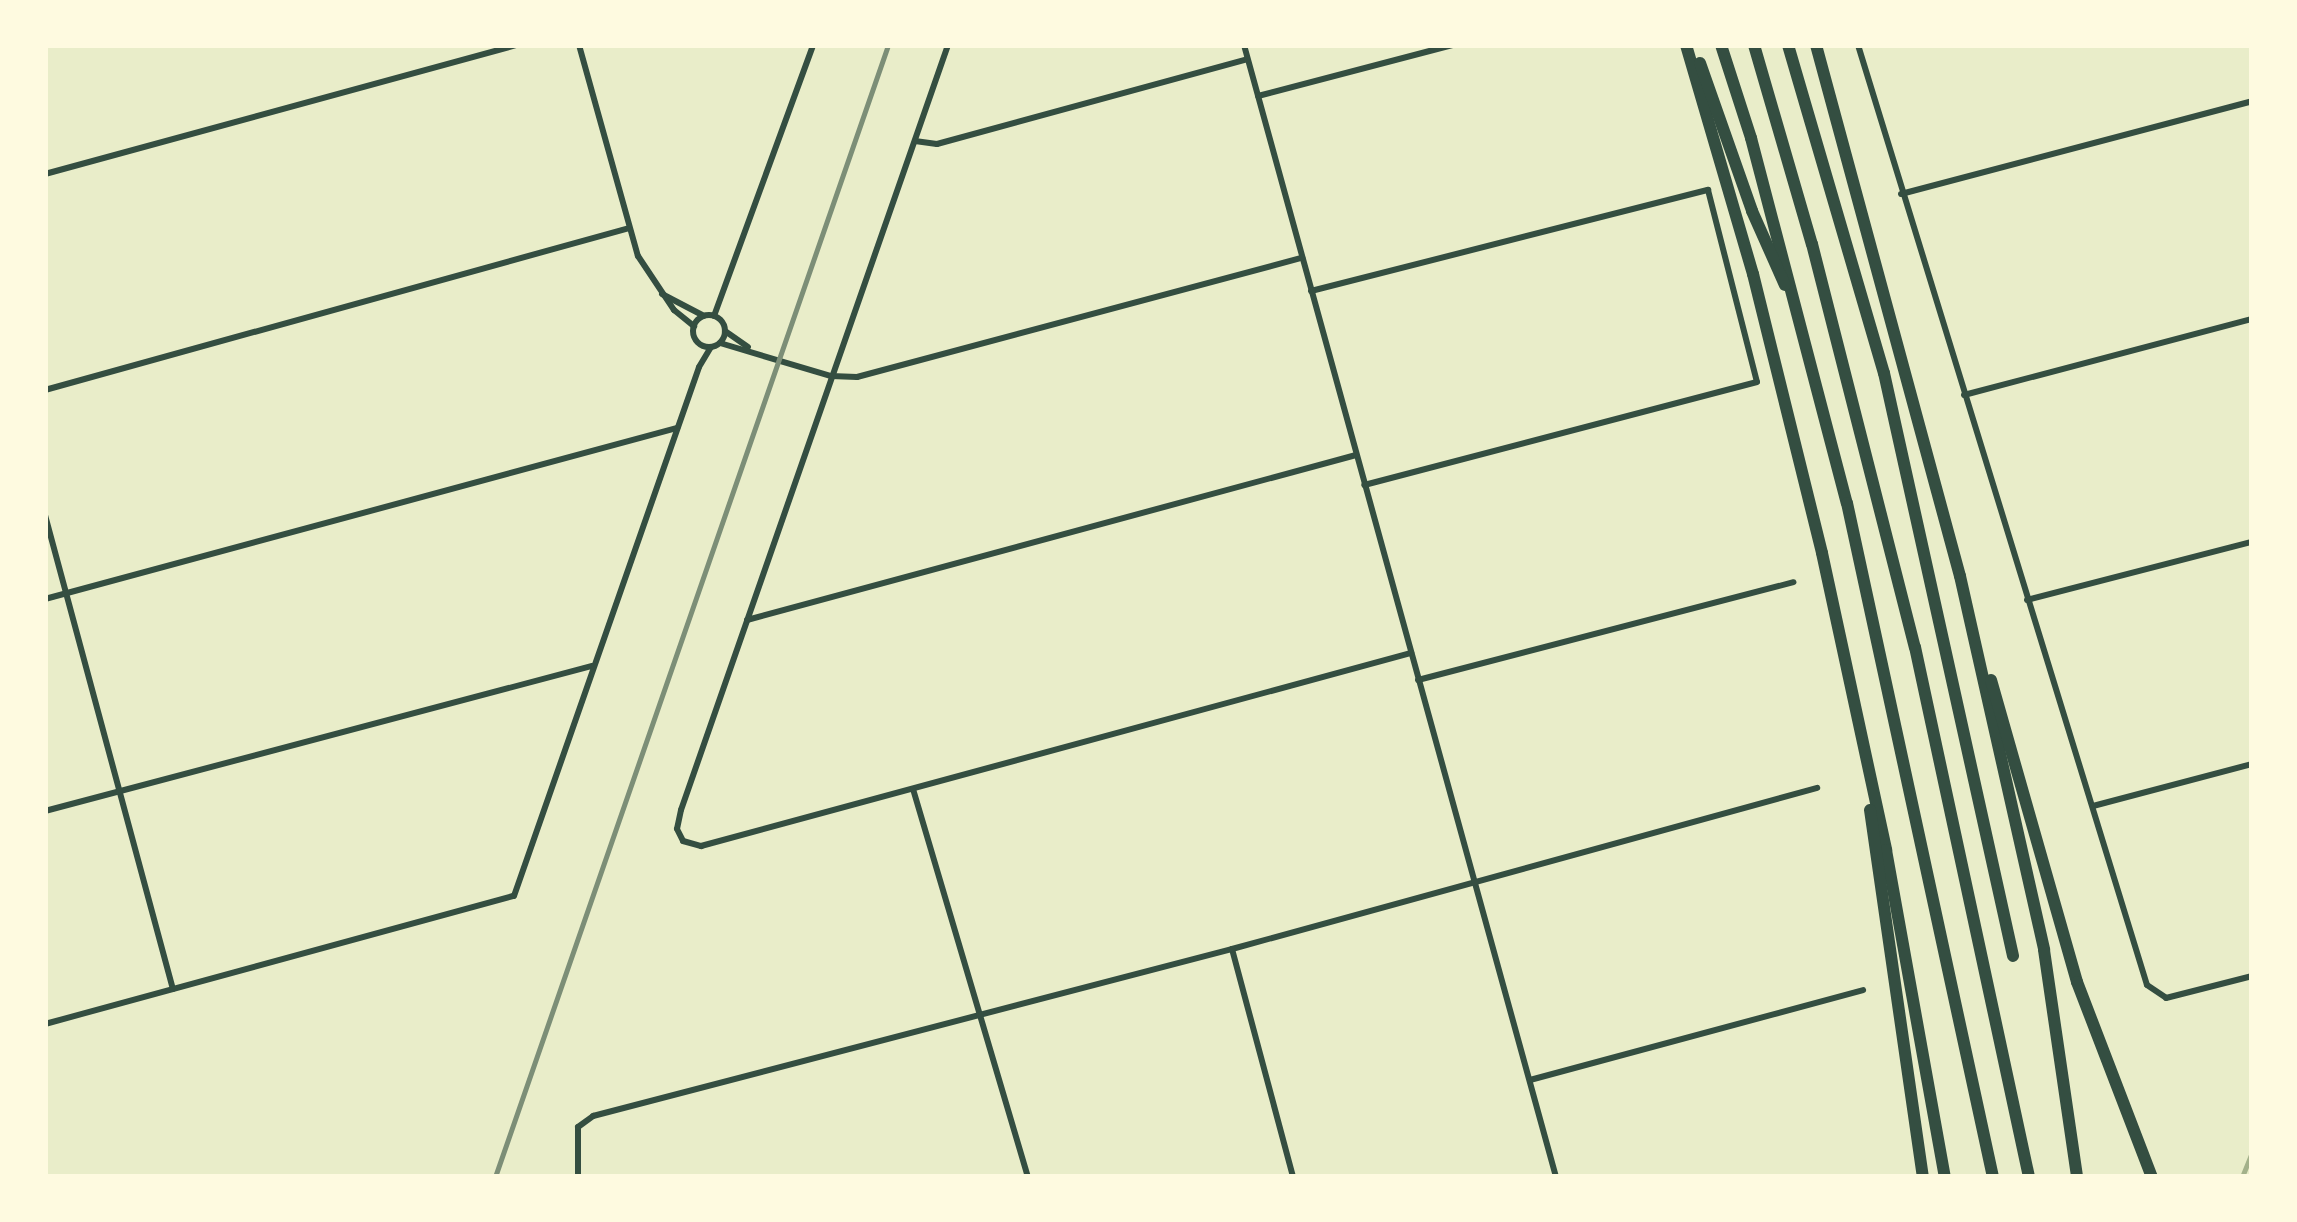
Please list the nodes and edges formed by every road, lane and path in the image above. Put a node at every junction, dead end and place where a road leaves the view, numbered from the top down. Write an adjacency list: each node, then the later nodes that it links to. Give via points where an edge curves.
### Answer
1 (516, 45): 17 (street)
2 (579, 45): 19 (street)
3 (812, 45): 24 (street)
4 (948, 45): 16 (street)
5 (1244, 45): 13 (street)
6 (1452, 45): 14 (street)
7 (1690, 45): 25 (highway); 50 (highway, via 1795,437)
8 (1721, 45): 25 (highway)
9 (1754, 45): 73 (highway, via 1910,626)
10 (1788, 45): 59 (highway, via 1884,374)
11 (1816, 45): 41 (highway)
12 (1858, 45): 18 (street)
13 (1248, 59): 14 (street); 16 (street, via 937,144)
14 (1258, 96): 20 (street)
15 (2252, 101): 18 (street)
16 (914, 141): 33 (street)
17 (45, 174)
18 (1901, 194): 35 (street)
19 (629, 228): 22 (street); 34 (street)
20 (1302, 257): 21 (street); 33 (street, via 879,373)
21 (1311, 291): 37 (street); 38 (street, via 1708,190 1757,382)
22 (659, 292): 23 (street); 27 (street)
23 (704, 316): 24 (street); 27 (street)
24 (714, 316): 28 (street)
25 (1800, 319): 72 (highway, via 1877,633)
26 (2252, 319): 35 (street)
27 (694, 326): 29 (street)
28 (725, 331): 30 (street); 31 (street)
29 (700, 344): 30 (street); 32 (street)
30 (716, 345): 31 (street); 32 (street)
31 (752, 349): 33 (street)
32 (699, 367): 36 (street)
33 (831, 376): 46 (street)
34 (45, 390)
35 (1964, 395): 45 (street)
36 (677, 428): 43 (street); 48 (street)
37 (1356, 455): 38 (street); 46 (street)
38 (1364, 485): 47 (street)
39 (45, 514): 43 (street)
40 (2252, 542): 45 (street)
41 (1960, 576): 74 (highway, via 2044,950); 75 (highway, via 2077,982)
42 (1793, 582): 49 (street)
43 (67, 593): 44 (street); 54 (street)
44 (45, 599)
45 (2027, 600): 55 (street)
46 (747, 620): 53 (street, via 677,823 683,842 701,846)
47 (1411, 653): 49 (street); 53 (street)
48 (593, 666): 54 (street); 61 (street, via 514,896)
49 (1418, 680): 57 (street)
50 (1853, 694): 70 (highway); 71 (highway)
51 (2252, 764): 55 (street)
52 (1817, 788): 57 (street)
53 (914, 789): 63 (street)
54 (120, 790): 56 (street); 61 (street)
55 (2092, 806): 60 (street, via 2147,985 2166,998)
56 (45, 811)
57 (1472, 884): 58 (street); 65 (street)
58 (1232, 949): 63 (street); 68 (street)
59 (2013, 956)
60 (2252, 976)
61 (173, 989): 64 (street)
62 (1862, 990): 65 (street)
63 (980, 1015): 66 (street, via 593,1116 578,1127); 67 (street)
64 (45, 1024)
65 (1530, 1080): 69 (street)
66 (578, 1177)
67 (1028, 1177)
68 (1293, 1177)
69 (1556, 1177)
70 (1923, 1177)
71 (1946, 1177)
72 (1993, 1177)
73 (2030, 1177)
74 (2081, 1177)
75 (2152, 1177)

